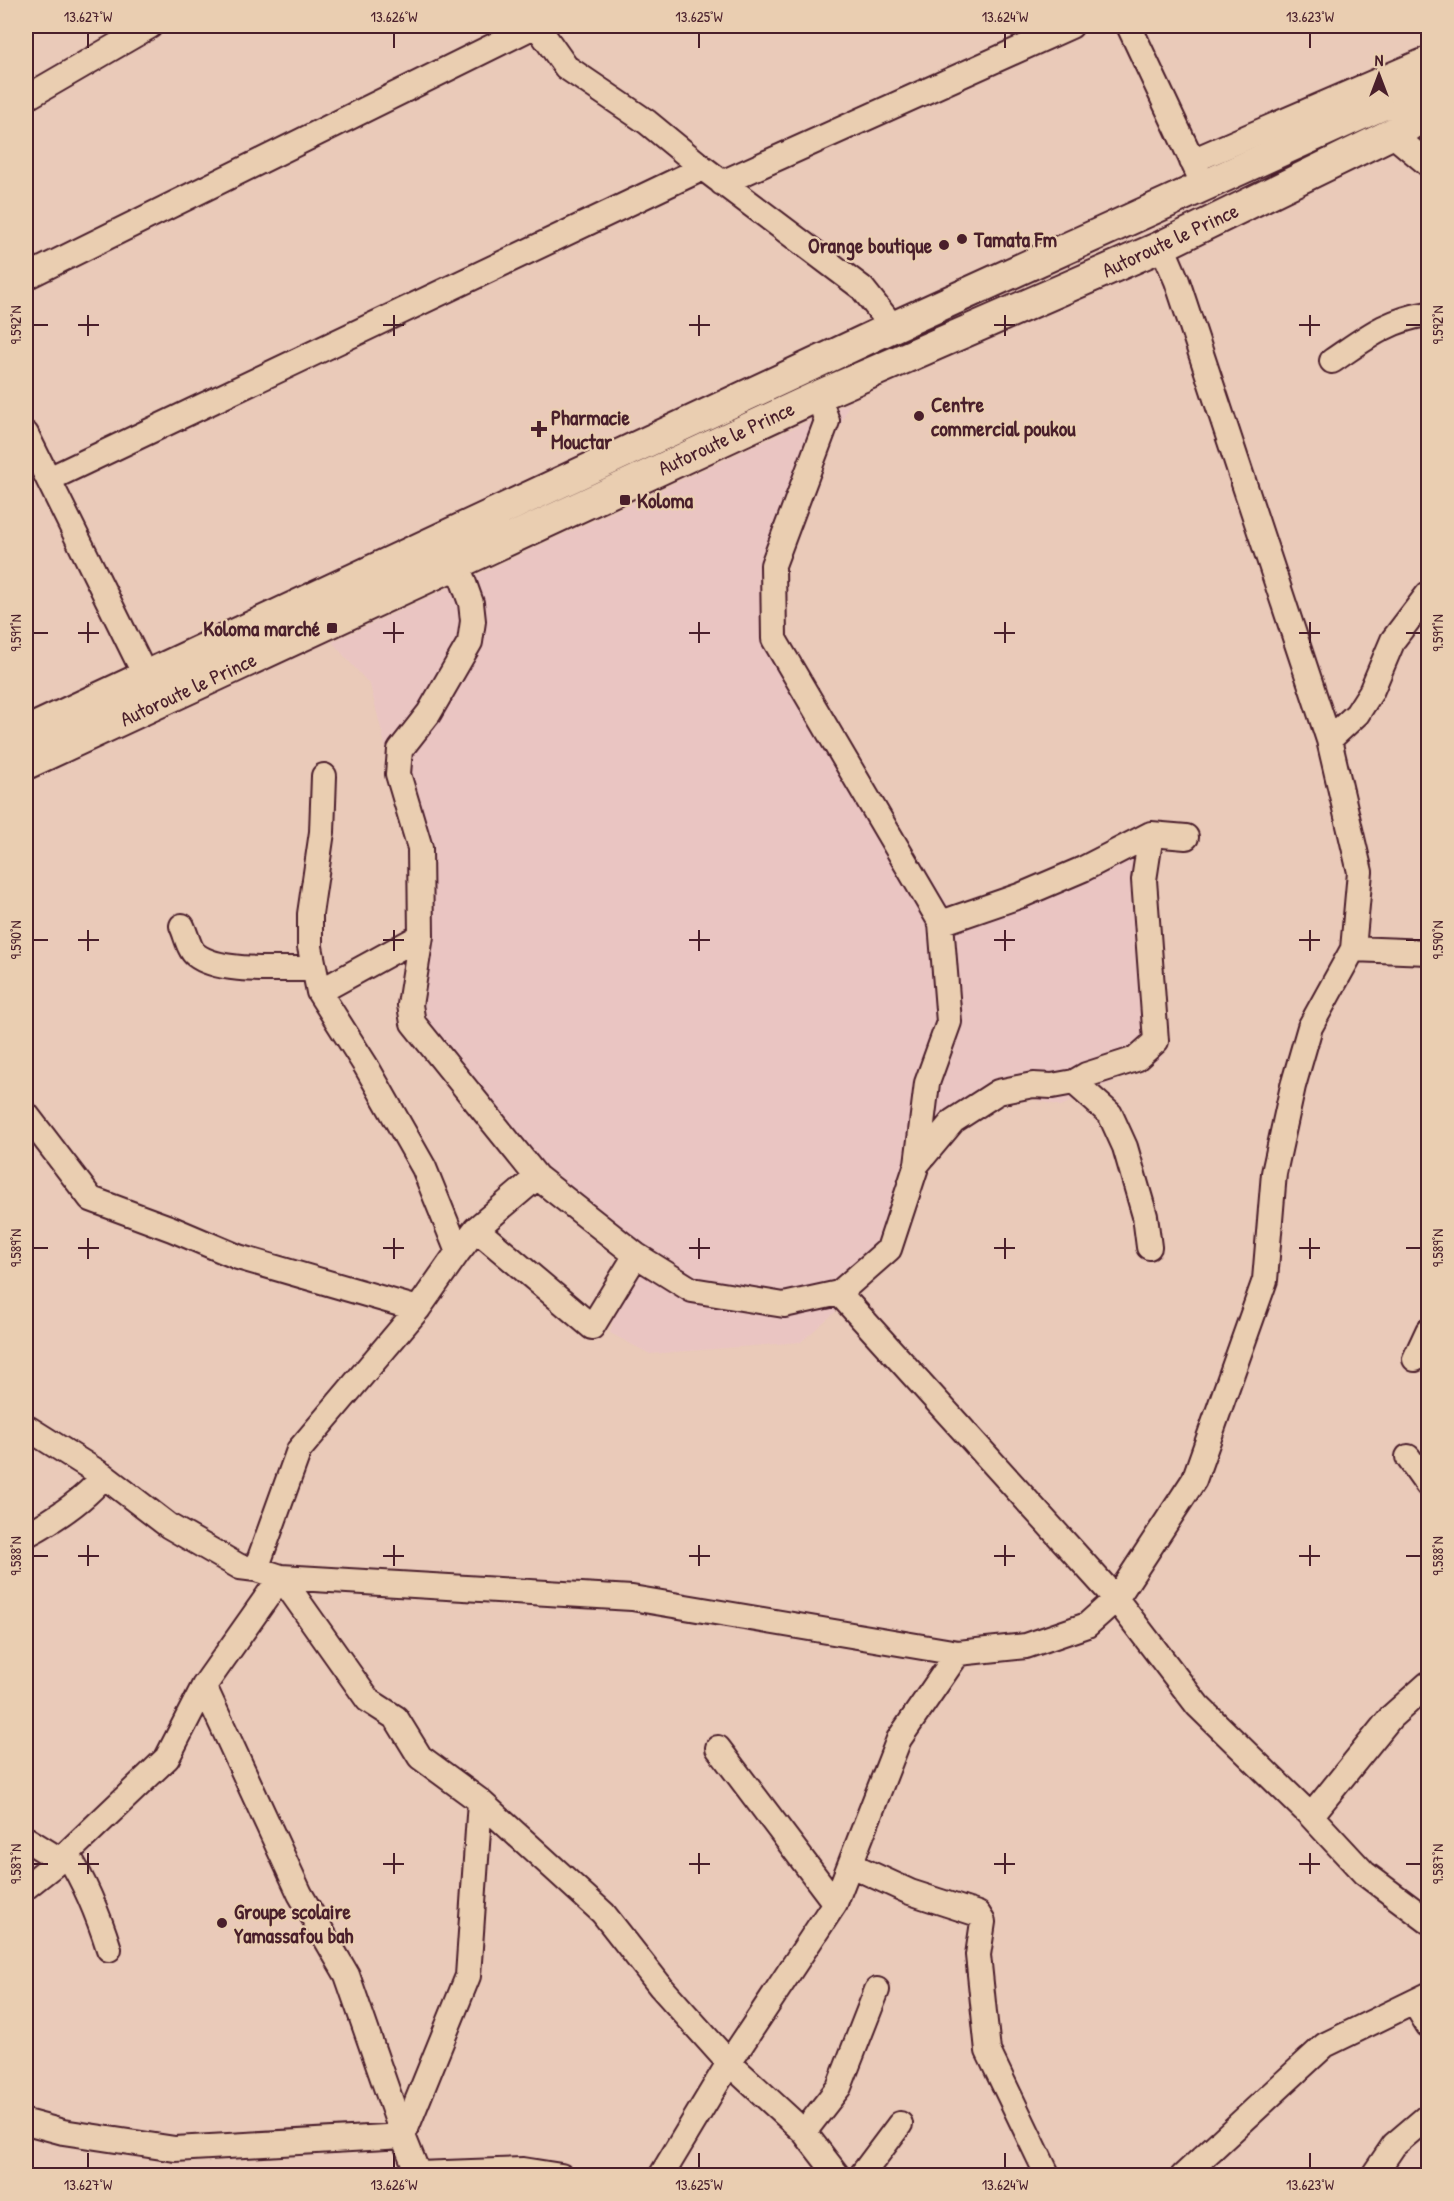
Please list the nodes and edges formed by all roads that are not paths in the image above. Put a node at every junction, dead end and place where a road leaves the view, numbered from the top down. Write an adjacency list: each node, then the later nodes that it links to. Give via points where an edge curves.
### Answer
1 (150, 26): 7 (street)
2 (536, 26): 11 (street, via 566,67 646,122); 15 (street)
3 (1071, 26): 13 (street)
4 (1129, 26): 12 (street)
5 (1428, 58): 12 (street)
6 (1428, 84): 12 (main road, Autoroute le Prince)
7 (26, 98)
8 (1428, 116): 9 (main road, Autoroute le Prince)
9 (1391, 133): 10 (street); 14 (main road, Autoroute le Prince)
10 (1428, 164)
11 (703, 168): 13 (street); 21 (street)
12 (1198, 173): 17 (main road, Autoroute le Prince)
13 (722, 183): 17 (street, via 862,288)
14 (1162, 246): 19 (main road, Autoroute le Prince); 26 (street, via 1177,281)
15 (26, 277)
16 (1428, 314): 18 (street, via 1380,328)
17 (893, 327): 24 (main road, Autoroute le Prince)
18 (1332, 361)
19 (818, 396): 22 (main road, Autoroute le Prince); 31 (street, via 827,421 773,565 774,639)
20 (26, 434): 21 (street)
21 (50, 479): 24 (street)
22 (457, 564): 27 (main road, Autoroute le Prince); 33 (street, via 471,603 470,642 429,713 400,750 398,774 420,848)
23 (1428, 594): 26 (street, via 1393,640 1357,714)
24 (146, 677): 25 (main road, Autoroute le Prince)
25 (26, 732)
26 (1329, 740): 34 (street, via 1360,872)
27 (26, 764)
28 (324, 776): 36 (street, via 322,832 310,914)
29 (1150, 834): 30 (street); 31 (street, via 1022,895); 38 (street, via 1144,880 1156,1041 1136,1059)
30 (1186, 837)
31 (941, 923): 40 (street, via 949,1022 927,1083)
32 (182, 926): 36 (street, via 195,954 211,963 243,968)
33 (421, 936): 37 (street); 41 (street, via 410,1005 413,1023)
34 (1353, 948): 35 (street); 57 (street, via 1310,1027 1274,1173 1265,1280 1194,1480)
35 (1428, 952)
36 (313, 969): 37 (street)
37 (319, 992): 44 (street, via 424,1168)
38 (1074, 1082): 40 (street, via 998,1092 953,1121); 43 (street, via 1110,1114 1145,1216)
39 (26, 1117): 47 (street, via 91,1199 238,1257)
40 (916, 1164): 46 (street, via 889,1249)
41 (537, 1178): 42 (street); 45 (street)
42 (476, 1229): 44 (street); 45 (street, via 592,1327)
43 (1149, 1247)
44 (458, 1252): 47 (street)
45 (636, 1255): 46 (street, via 692,1290 784,1305)
46 (839, 1293): 57 (street)
47 (418, 1310): 55 (street, via 299,1450)
48 (1428, 1331): 49 (street)
49 (1415, 1359)
50 (26, 1427): 52 (street)
51 (1408, 1458): 53 (street)
52 (104, 1476): 54 (street, via 50,1522); 55 (street, via 169,1526 240,1567)
53 (1428, 1485)
54 (26, 1535)
55 (256, 1569): 56 (street)
56 (281, 1577): 58 (street, via 632,1598); 60 (street); 62 (street, via 368,1700 396,1718 420,1757)
57 (1116, 1599): 58 (street, via 1087,1625 1026,1646); 63 (street, via 1198,1706)
58 (958, 1653): 66 (street, via 899,1739)
59 (1428, 1684): 63 (street, via 1391,1717)
60 (204, 1686): 65 (street, via 167,1758); 79 (street, via 300,1894 347,1975)
61 (718, 1748): 68 (street)
62 (480, 1801): 74 (street, via 603,1913 661,1987); 79 (street, via 468,1976)
63 (1311, 1816): 69 (street, via 1364,1873)
64 (26, 1839): 65 (street)
65 (63, 1857): 67 (street); 70 (street, via 83,1879)
66 (851, 1865): 68 (street); 85 (street, via 981,1918 978,1955 988,2051)
67 (26, 1887)
68 (835, 1903): 74 (street)
69 (1428, 1921)
70 (109, 1949)
71 (878, 1990): 78 (street, via 839,2087)
72 (1421, 1998): 73 (street); 86 (street, via 1325,2045)
73 (1428, 2025)
74 (729, 2063): 78 (street); 82 (street)
75 (1428, 2116): 87 (street, via 1394,2145)
76 (26, 2122): 79 (street, via 63,2132 175,2149)
77 (900, 2124): 84 (street)
78 (804, 2132): 83 (street)
79 (403, 2136): 80 (street)
80 (419, 2175): 81 (street, via 523,2170)
81 (561, 2175)
82 (661, 2175)
83 (838, 2175)
84 (861, 2175)
85 (1048, 2175)
86 (1183, 2175)
87 (1373, 2175)

